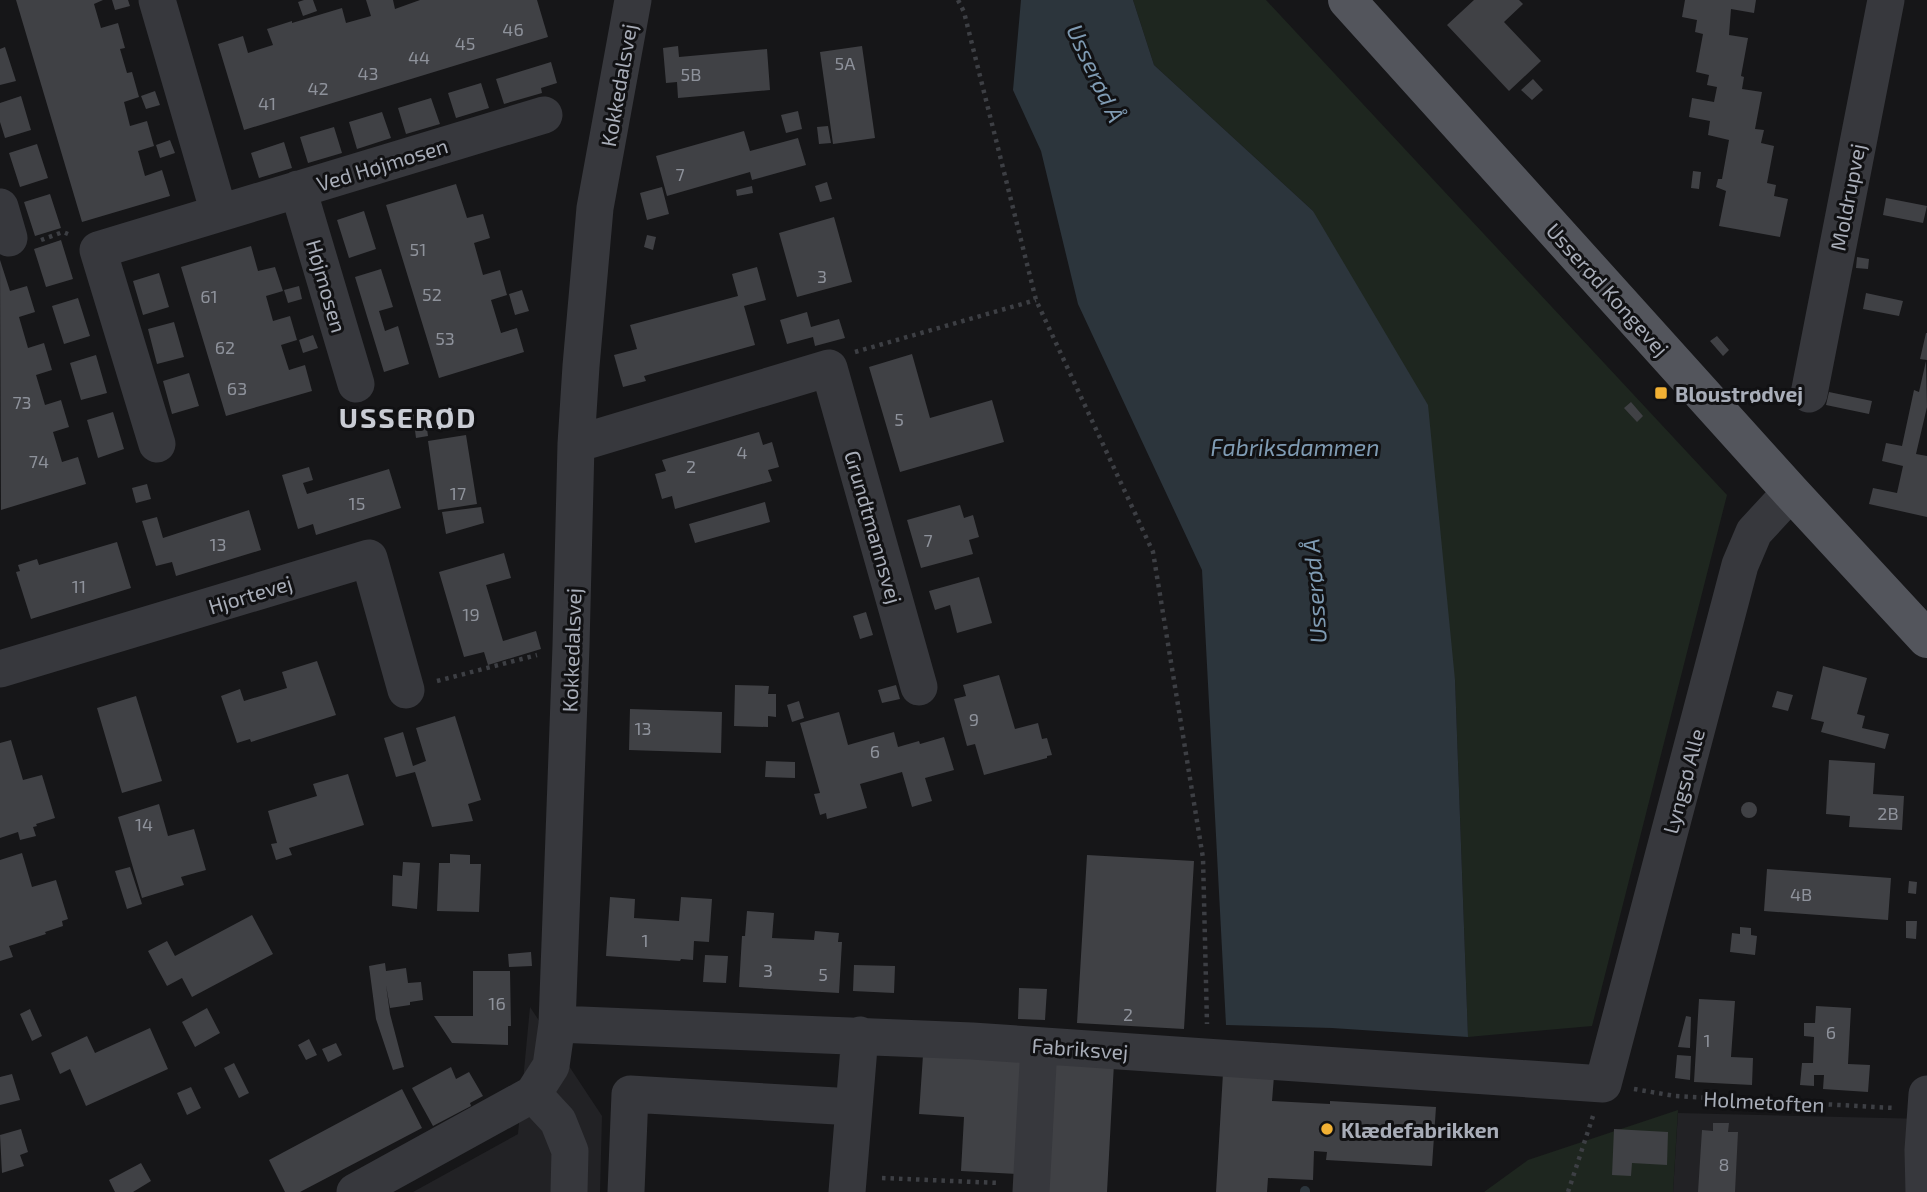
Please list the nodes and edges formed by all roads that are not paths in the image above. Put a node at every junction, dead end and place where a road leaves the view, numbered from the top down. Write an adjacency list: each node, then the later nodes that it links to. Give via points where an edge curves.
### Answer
1 (633, 0): 11 (street, Kokkedalsvej, via 595,208)
2 (1347, 0): 12 (main road, Usserød Kongevej)
3 (1886, 0): 9 (street, Moldrupvej)
4 (165, 2): 7 (street)
5 (544, 115): 6 (street, Ved Højmosen)
6 (299, 189): 7 (street, Ved Højmosen); 8 (street, Højmosen)
7 (219, 213): 10 (street, Ved Højmosen, via 98,250)
8 (356, 384)
9 (1809, 394)
10 (157, 444)
11 (576, 444): 15 (street, Grundtmannsvej, via 829,368); 17 (street, Kokkedalsvej)
12 (1791, 492): 13 (main road, Usserød Kongevej); 20 (street, Lyngsø Alle, via 1754,532 1740,565)
13 (1927, 639)
14 (0, 669): 16 (street, Hjortevej, via 369,558)
15 (919, 687)
16 (406, 690)
17 (557, 1024): 18 (street, Fabriksvej); 21 (street, Kokkedalsvej, via 551,1066)
18 (860, 1035): 19 (street, Fabriksvej); 23 (street)
19 (1039, 1046): 20 (street, Fabriksvej); 25 (street)
20 (1603, 1084)
21 (533, 1094): 26 (street, Kokkedalsvej); 27 (street, via 558,1121 570,1151)
22 (1926, 1102): 29 (street)
23 (854, 1107): 24 (street); 28 (street, via 630,1094)
24 (848, 1184)
25 (1031, 1188)
26 (355, 1192)
27 (569, 1192)
28 (626, 1192)
29 (1924, 1192)

